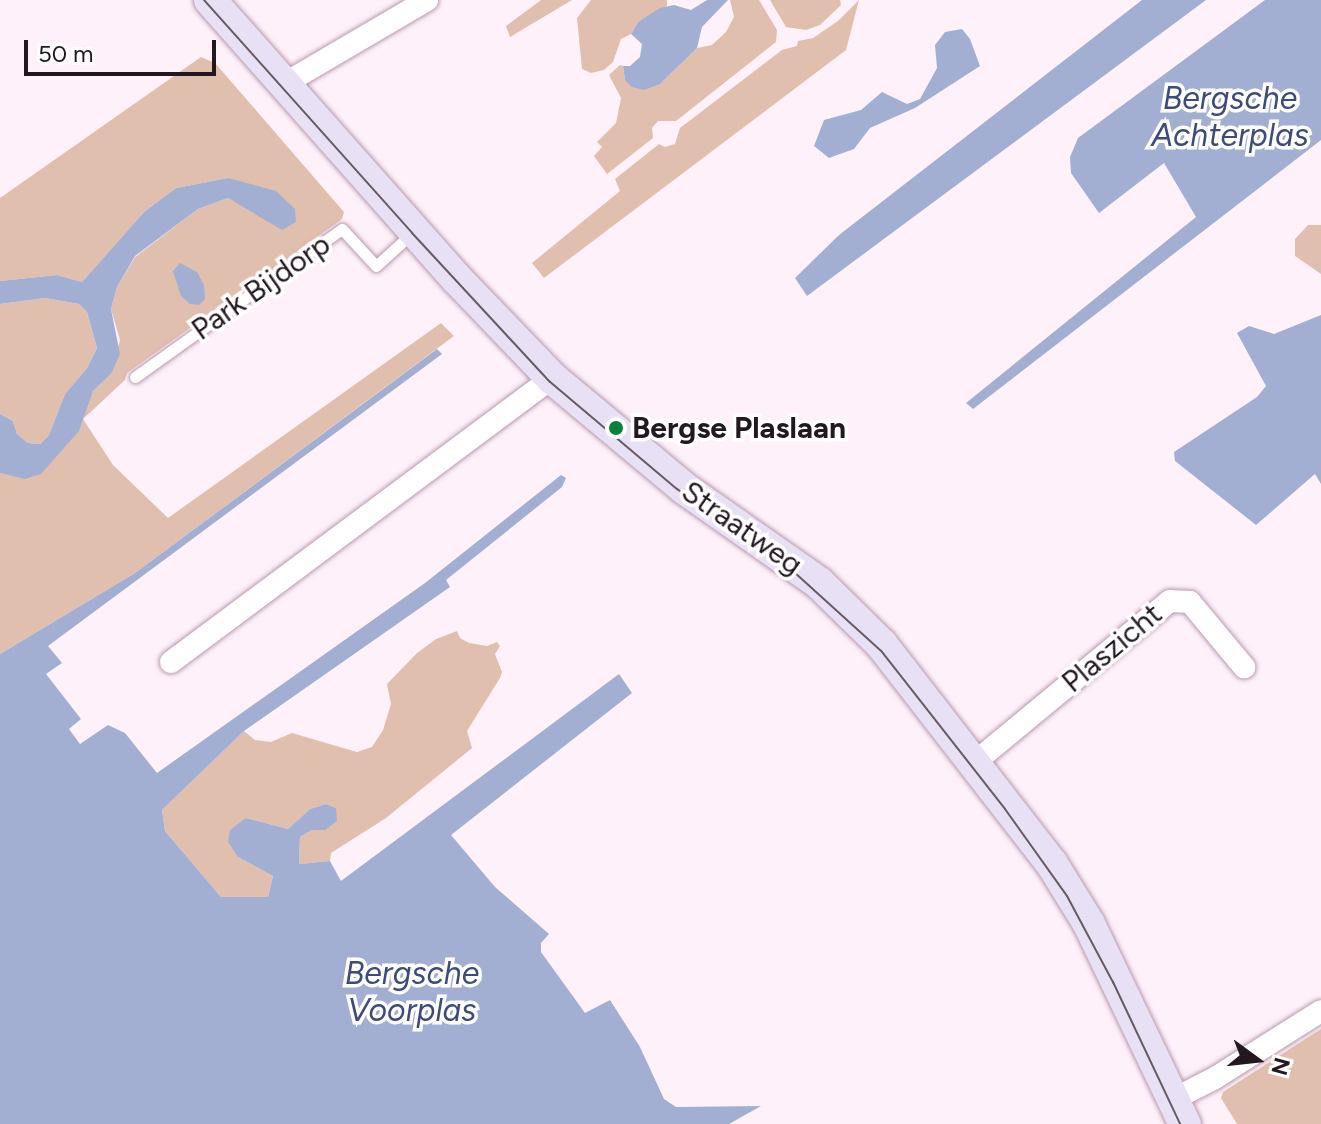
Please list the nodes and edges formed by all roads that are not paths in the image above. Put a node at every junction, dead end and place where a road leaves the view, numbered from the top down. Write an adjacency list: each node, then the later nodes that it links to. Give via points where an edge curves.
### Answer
1 (210, 0): 3 (street, Straatweg)
2 (427, 0): 3 (street)
3 (284, 84): 4 (street, Straatweg)
4 (414, 231): 5 (lane, Park Bijdorp, via 376,266 342,229); 6 (street, Straatweg)
5 (135, 377)
6 (552, 378): 7 (street); 9 (street, Straatweg, via 684,488 819,583 882,645)
7 (171, 662)
8 (1244, 667): 9 (street, Plaszicht, via 1190,602 1170,601)
9 (974, 763): 11 (street, Straatweg, via 1052,864 1089,924)
10 (1321, 1011): 11 (street, via 1215,1078)
11 (1178, 1112)

